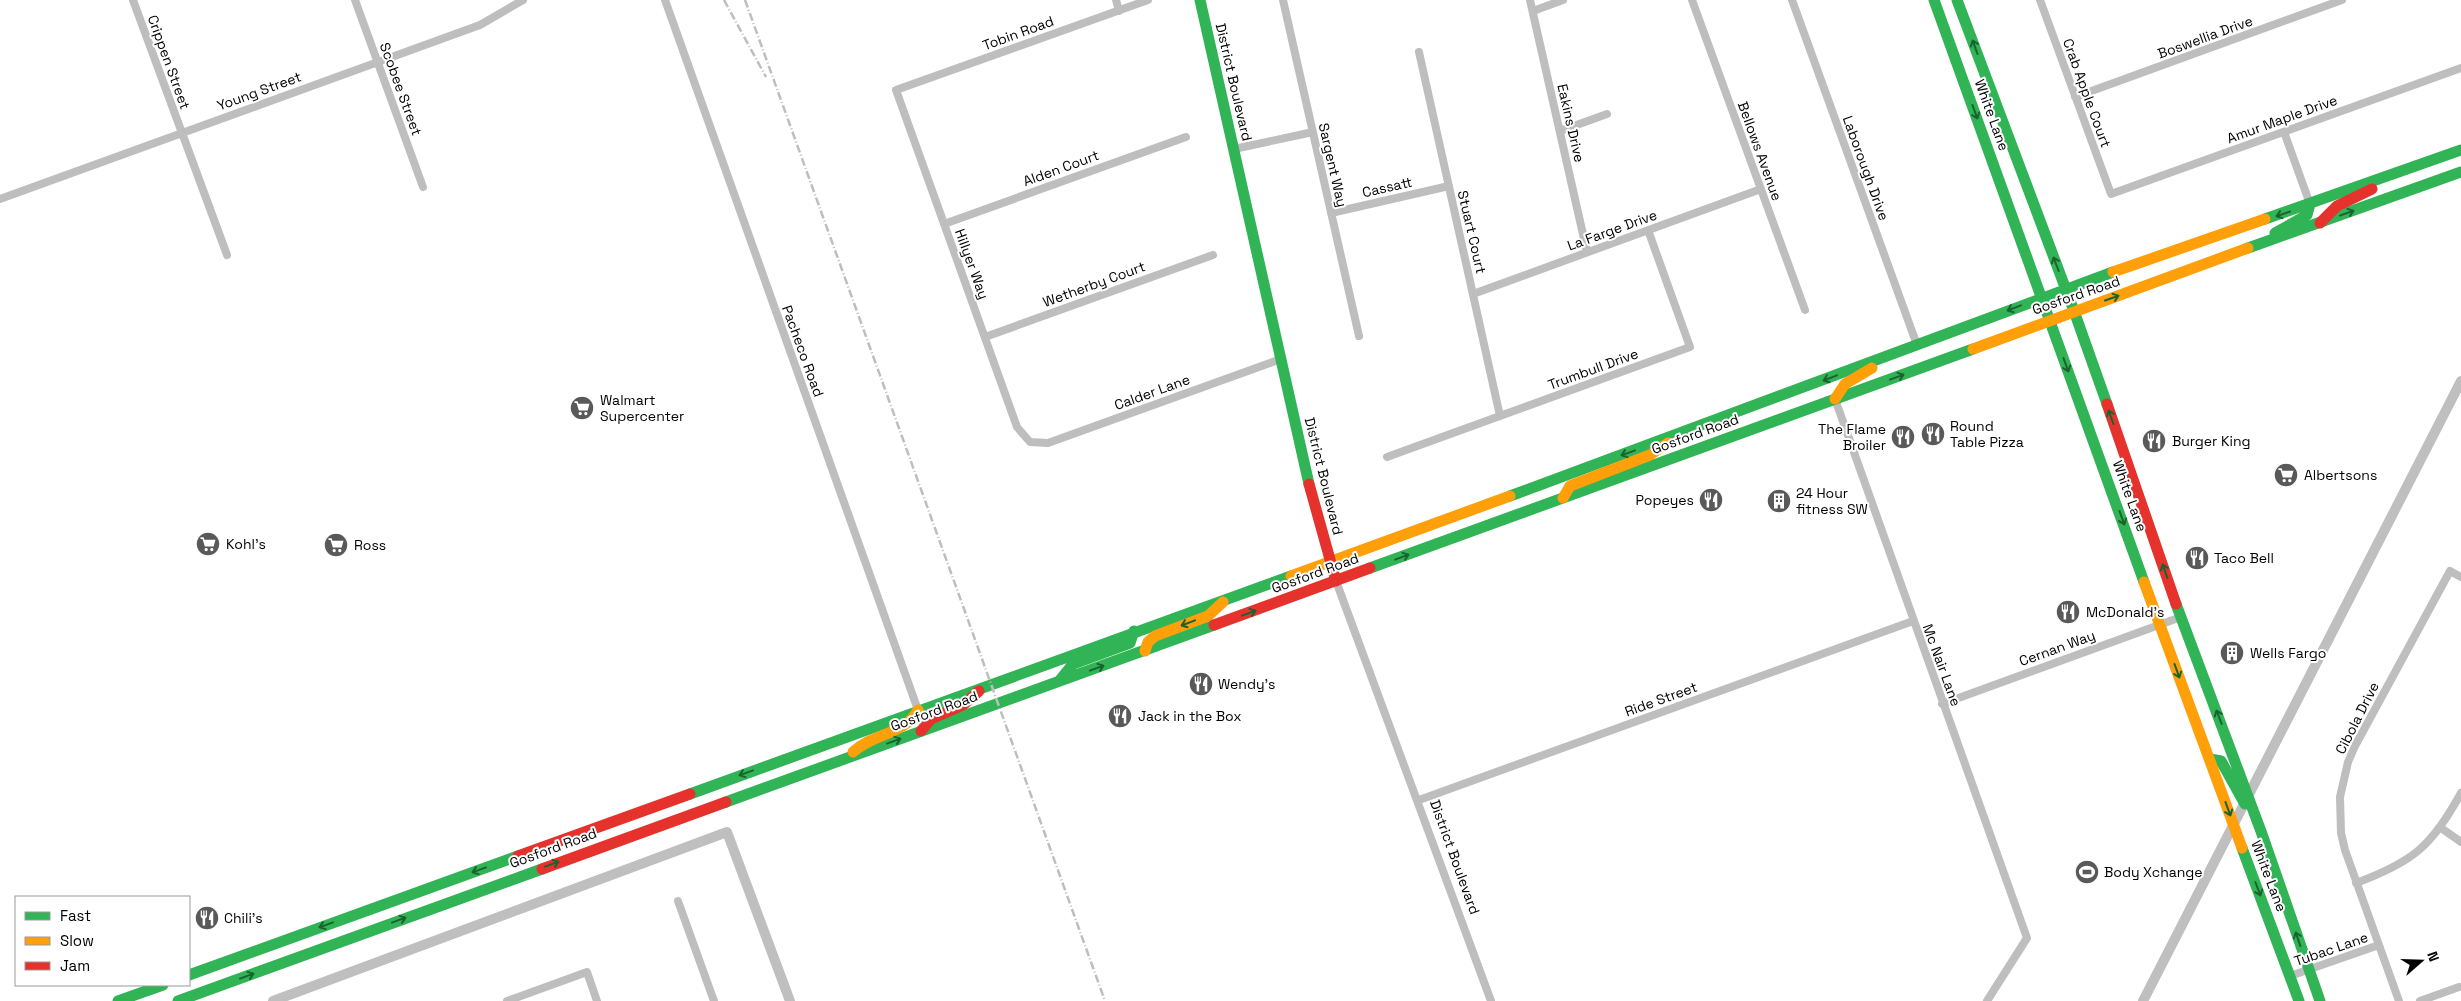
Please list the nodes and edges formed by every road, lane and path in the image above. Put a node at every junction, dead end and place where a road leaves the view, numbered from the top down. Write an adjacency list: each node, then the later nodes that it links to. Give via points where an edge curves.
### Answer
1 (133, 0): 26 (street, Crippen Street)
2 (355, 0): 20 (street, Scobee Street)
3 (523, 0): 20 (street, Young Street, via 480,25)
4 (664, 0): 77 (street, Pacheco Road)
5 (1116, 0): 17 (street)
6 (1148, 0): 17 (street, Tobin Road)
7 (1200, 0): 30 (main road, District Boulevard)
8 (1283, 0): 27 (street, Sargent Way)
9 (1530, 0): 18 (street, Eakins Drive)
10 (1563, 0): 18 (street)
11 (1692, 0): 36 (street, Bellows Avenue)
12 (1792, 0): 56 (street, Laborough Drive)
13 (1934, 0): 50 (main road, White Lane, one-way to 50)
14 (1958, 0): 48 (main road, White Lane, one-way to 14)
15 (2040, 0): 23 (street, Crab Apple Court)
16 (2342, 0): 23 (street, Boswellia Drive)
17 (1119, 10): 22 (street, Tobin Road)
18 (1533, 11): 25 (street, Eakins Drive)
19 (1418, 52): 34 (street, Stuart Court)
20 (377, 61): 26 (street, Young Street); 35 (street, Scobee Street)
21 (2461, 68): 28 (street, Amur Maple Drive)
22 (896, 90): 42 (street, Hillyer Way)
23 (2075, 97): 37 (street, Crab Apple Court)
24 (1607, 114): 25 (street)
25 (1560, 131): 44 (street, Eakins Drive)
26 (181, 132): 38 (street, Young Street); 46 (street, Crippen Street)
27 (1313, 132): 30 (street); 40 (street, Sargent Way)
28 (2284, 132): 37 (street, Amur Maple Drive); 39 (street)
29 (1186, 136): 42 (street, Alden Court)
30 (1234, 149): 58 (main road, District Boulevard)
31 (2461, 150): 32 (main road, Gosford Road)
32 (2438, 159): 39 (main road, Gosford Road); 41 (main road, via 2339,204 2327,212)
33 (2460, 170): 41 (main road, Gosford Road, one-way to 33)
34 (1449, 186): 40 (street, Cassatt); 49 (street, Stuart Court)
35 (423, 187)
36 (1761, 189): 43 (street, La Farge Drive); 51 (street, Bellows Avenue)
37 (2110, 194)
38 (0, 199)
39 (2310, 204): 47 (main road, via 2308,215); 48 (main road, Gosford Road, one-way to 48)
40 (1331, 213): 54 (street, Sargent Way)
41 (2320, 223): 47 (main road, Gosford Road)
42 (944, 224): 55 (street, Hillyer Way)
43 (1648, 230): 44 (street, La Farge Drive); 60 (street, Trumbull Drive, via 1690,347)
44 (1587, 252): 49 (street, La Farge Drive)
45 (1213, 255): 55 (street, Wetherby Court)
46 (226, 256)
47 (2227, 258): 52 (main road, Gosford Road, one-way to 47)
48 (2066, 288): 50 (main road, Gosford Road); 52 (main road, White Lane)
49 (1472, 294): 60 (street, Stuart Court)
50 (2041, 297): 53 (main road, White Lane); 56 (main road, Gosford Road, one-way to 56)
51 (1805, 310)
52 (2074, 311): 53 (main road, Gosford Road); 69 (main road, White Lane, one-way to 52)
53 (2049, 320): 59 (main road, Gosford Road, one-way to 53); 71 (main road, White Lane, one-way to 71)
54 (1359, 336)
55 (985, 337): 62 (street, Hillyer Way, via 1017,428)
56 (1917, 345): 57 (main road, Gosford Road)
57 (1904, 350): 59 (main road, via 1846,383 1837,390); 61 (main road, Gosford Road, one-way to 61)
58 (1281, 359): 62 (street, Calder Lane, via 1048,443); 65 (main road, District Boulevard)
59 (1835, 399): 64 (main road, Gosford Road); 70 (street, Mc Nair Lane)
60 (1500, 416): 63 (street, Trumbull Drive)
61 (1684, 433): 64 (main road, via 1650,455 1570,486); 65 (main road, Gosford Road, one-way to 65)
62 (1030, 442)
63 (1387, 457)
64 (1563, 498): 67 (main road, Gosford Road, one-way to 64)
65 (1330, 562): 67 (main road, District Boulevard); 68 (main road, Gosford Road)
66 (2461, 577): 86 (street, Cibola Drive, via 2450,570 2348,762 2340,797 2340,815 2345,850)
67 (1336, 581): 73 (main road, Gosford Road, one-way to 67); 82 (street, District Boulevard)
68 (1228, 597): 72 (main road, Gosford Road); 73 (main road, one-way to 73, via 1208,616 1155,636)
69 (2181, 617): 71 (street, Cernan Way); 84 (main road, White Lane, one-way to 69)
70 (1913, 621): 76 (street, Mc Nair Lane); 82 (street, Ride Street)
71 (2159, 623): 76 (street, Cernan Way); 80 (main road, White Lane, one-way to 80, via 2210,759)
72 (1134, 631): 74 (main road, via 1130,643 1073,664); 75 (main road, Gosford Road)
73 (1145, 651): 74 (main road, Gosford Road, one-way to 73)
74 (1059, 681): 78 (main road, Gosford Road)
75 (984, 686): 77 (main road, Gosford Road); 78 (main road, via 963,705 931,719)
76 (1942, 704): 100 (street, Mc Nair Lane, via 2027,938)
77 (918, 710): 79 (main road, via 905,727 866,741); 90 (main road, Gosford Road, one-way to 90)
78 (921, 731): 79 (main road, Gosford Road, one-way to 78)
79 (845, 758): 95 (main road, Gosford Road, one-way to 79)
80 (2220, 771): 84 (main road); 91 (main road, White Lane, one-way to 91, via 2241,843)
81 (2461, 793): 83 (street)
82 (1418, 800): 99 (street, District Boulevard)
83 (2441, 828): 85 (street); 86 (street, via 2402,864)
84 (2262, 834): 89 (main road, White Lane, one-way to 84)
85 (2461, 842)
86 (2356, 883): 88 (street, Cibola Drive)
87 (678, 901): 98 (street)
88 (2379, 945): 89 (street, Tubac Lane); 103 (street, Cibola Drive)
89 (2309, 970): 91 (street, Tubac Lane); 102 (main road, White Lane)
90 (190, 975)
91 (2290, 976): 101 (main road, White Lane)
92 (160, 986): 94 (main road)
93 (2459, 987): 104 (street)
94 (118, 1001)
95 (178, 1001)
96 (507, 1001): 97 (street, via 587,972)
97 (597, 1001)
98 (714, 1001)
99 (1491, 1001)
100 (1987, 1001)
101 (2300, 1001)
102 (2320, 1001)
103 (2399, 1001)
104 (2420, 1001)

